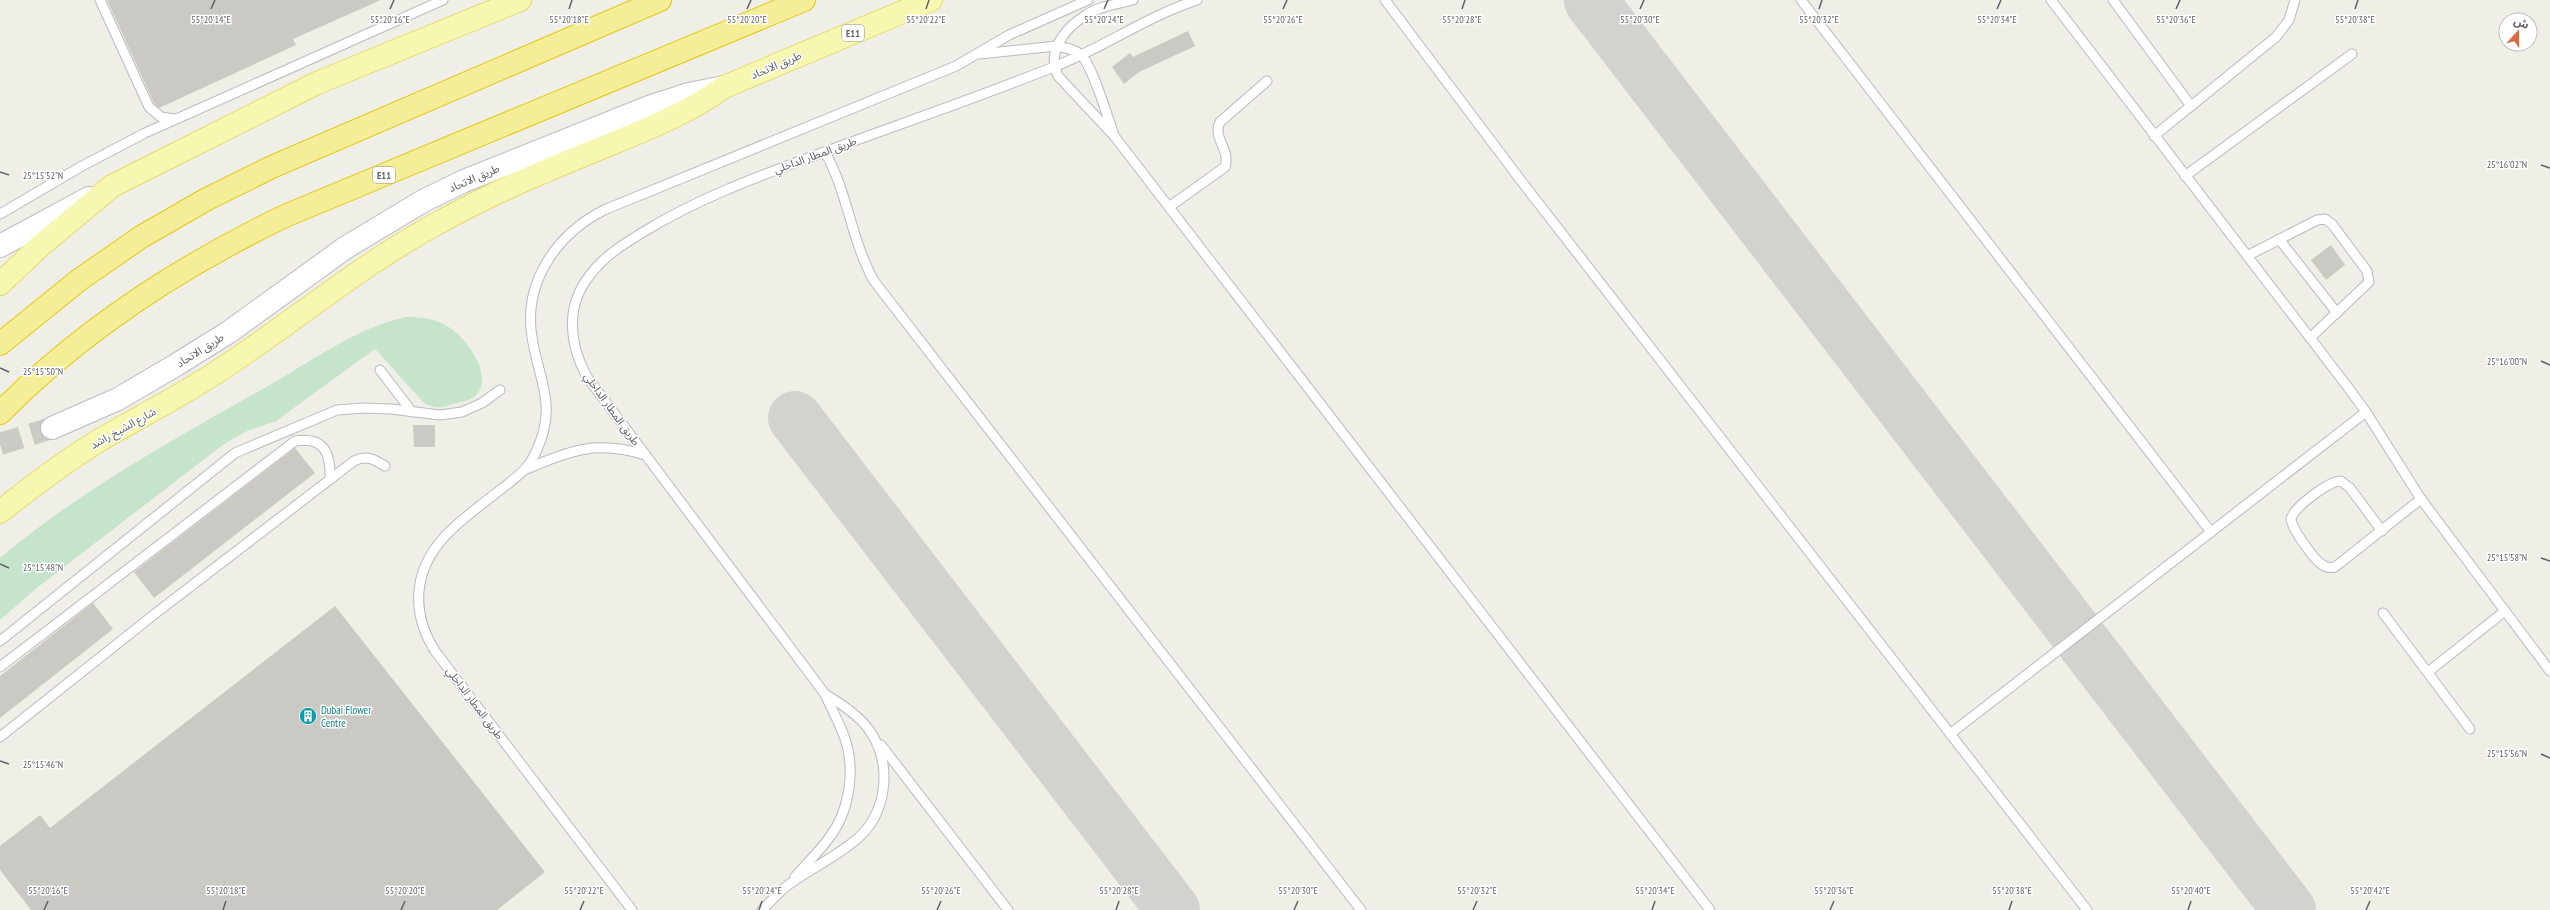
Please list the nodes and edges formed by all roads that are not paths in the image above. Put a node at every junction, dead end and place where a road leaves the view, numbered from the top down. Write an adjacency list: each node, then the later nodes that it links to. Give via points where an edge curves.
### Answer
1 (100, 0): 23 (lane, via 149,107 161,117)
2 (442, 0): 23 (lane)
3 (520, 0): 28 (main road, via 317,84)
4 (660, 0): 37 (highway, via 274,166 207,199 141,237 79,280)
5 (804, 0): 42 (highway, E11, via 292,213 225,245 168,278 113,315 61,356)
6 (931, 0): 21 (main road, طريق الاتحاد / E11)
7 (1088, 0): 16 (lane, طريق المطار الداخلي, via 1009,35)
8 (1133, 0): 15 (lane, via 1086,15 1069,29)
9 (1196, 0): 18 (lane, طريق المطار الداخلي, via 1151,18)
10 (1385, 0): 60 (lane, via 1532,195)
11 (1801, 0): 51 (lane)
12 (2051, 0): 24 (lane)
13 (2112, 0): 22 (lane)
14 (2296, 0): 22 (lane, via 2289,20 2276,37)
15 (1056, 46): 16 (lane); 18 (lane); 19 (lane)
16 (978, 54): 46 (lane, طريق المطار الداخلي, via 956,66 604,210 575,228 558,245 543,269 532,302 532,336 544,382 546,404 541,440)
17 (2352, 54): 27 (lane)
18 (1081, 55): 19 (lane, طريق المطار الداخلي); 25 (lane, via 1089,69)
19 (1054, 68): 25 (lane, via 1064,83); 26 (lane, طريق المطار الداخلي)
20 (1267, 81): 29 (lane, via 1220,122 1217,132 1226,153 1225,167)
21 (724, 87): 43 (main road, طريق الاتحاد, via 689,94 649,107 464,181 423,201 351,244 229,332 176,365 118,399); 49 (main road, شارع الشيخ راشد, via 672,119 527,178 437,223 396,248 251,350 49,473)
22 (2191, 106): 24 (lane)
23 (177, 119): 30 (lane, via 113,149)
24 (2154, 136): 27 (lane)
25 (1115, 137): 29 (lane)
26 (825, 152): 44 (lane, طريق المطار الداخلي, via 724,189 669,216 613,252 589,275 581,288 575,302 572,325 574,349 587,377); 67 (lane, via 842,187 857,244 874,281)
27 (2186, 176): 33 (lane)
28 (112, 186): 32 (main road); 34 (main road, via 40,246)
29 (1170, 207): 68 (lane)
30 (0, 214)
31 (2279, 239): 33 (lane); 35 (lane); 35 (lane, via 2317,220 2324,219 2332,224 2367,271 2369,278 2366,285)
32 (0, 246)
33 (2247, 256): 36 (lane)
34 (0, 284)
35 (2337, 314): 36 (lane)
36 (2310, 338): 41 (lane)
37 (0, 344)
38 (380, 370): 40 (lane)
39 (500, 390): 40 (lane, via 482,403 462,412 440,415)
40 (412, 412): 54 (lane, via 364,408 337,410 235,453)
41 (2366, 412): 48 (lane); 51 (lane)
42 (0, 413)
43 (52, 428)
44 (645, 455): 46 (lane, via 614,447 580,448); 58 (lane, طريق المطار الداخلي)
45 (385, 466): 47 (lane, via 373,458 360,458)
46 (527, 469): 64 (lane, طريق المطار الداخلي, via 450,530 431,553 420,584 420,618 435,651)
47 (330, 478): 55 (lane, via 329,458 324,449 316,442 305,439 295,441); 62 (lane)
48 (2421, 499): 50 (lane); 52 (lane)
49 (0, 512)
50 (2382, 531): 50 (lane, via 2340,564 2329,568 2319,563 2294,530 2291,519 2296,509 2330,483 2341,481 2350,488)
51 (2211, 532): 60 (lane)
52 (2505, 611): 56 (lane); 57 (lane)
53 (2383, 613): 57 (lane)
54 (0, 641)
55 (0, 667)
56 (2550, 671)
57 (2428, 672): 59 (lane)
58 (825, 694): 61 (lane, طريق المطار الداخلي, via 859,718); 63 (lane, via 844,737 850,763 849,789 842,815 830,838)
59 (2470, 729)
60 (1950, 734): 69 (lane)
61 (873, 735): 63 (lane, طريق المطار الداخلي, via 882,756 884,778 881,801 872,821 857,839); 66 (lane)
62 (0, 737)
63 (787, 886): 65 (lane, طريق المطار الداخلي)
64 (633, 909)
65 (762, 910)
66 (1008, 910)
67 (1361, 910)
68 (1710, 910)
69 (2087, 910)

